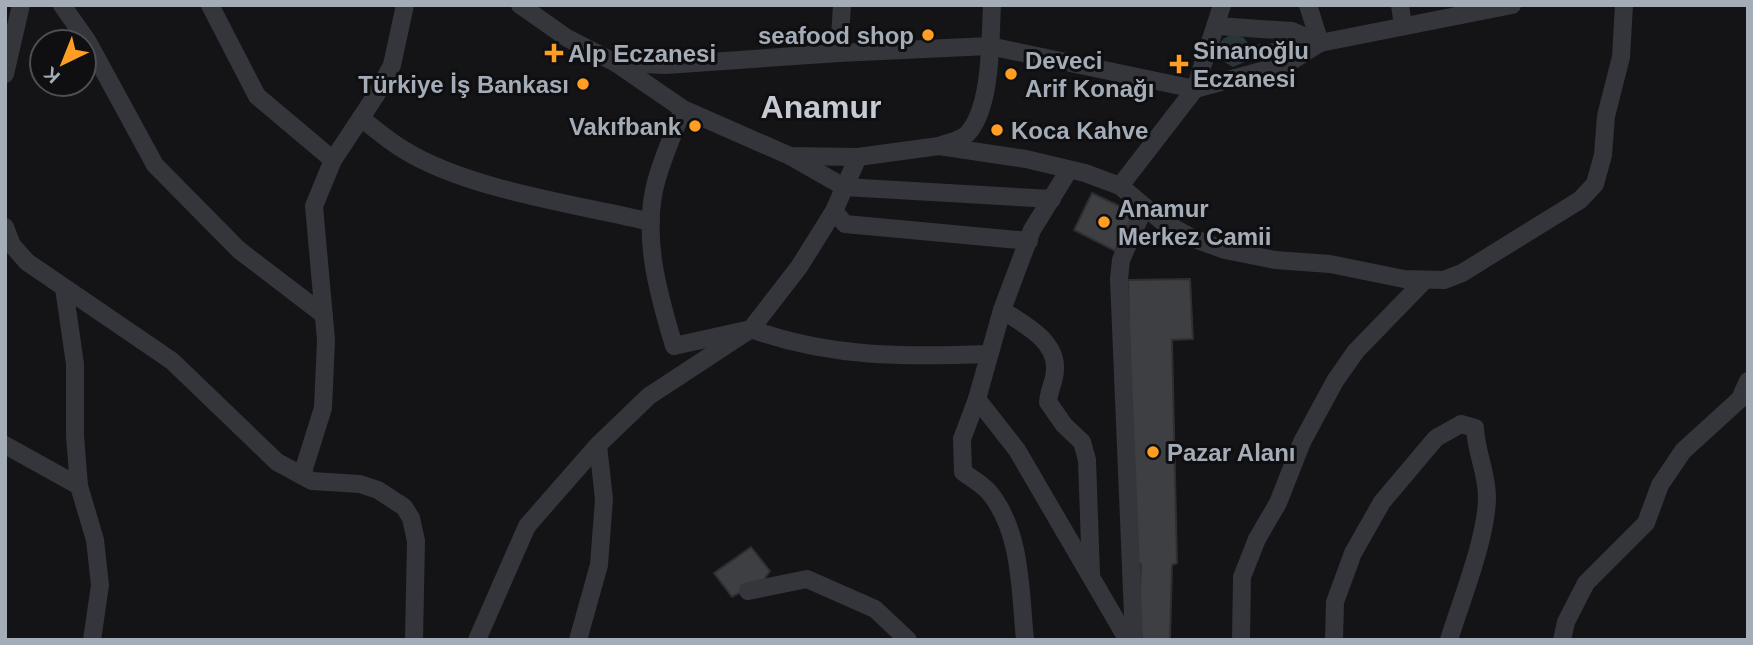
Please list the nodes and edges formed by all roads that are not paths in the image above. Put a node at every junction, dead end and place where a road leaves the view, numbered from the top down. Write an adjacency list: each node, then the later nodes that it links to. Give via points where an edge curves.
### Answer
1 (21, 5): 19 (street)
2 (62, 5): 39 (street, via 88,42 155,165 239,250)
3 (210, 5): 26 (street, via 257,96)
4 (405, 5): 22 (street, via 392,65)
5 (520, 5): 18 (street, via 567,38)
6 (842, 5): 17 (street)
7 (992, 5): 16 (street)
8 (1222, 5): 13 (street)
9 (1308, 5): 15 (street)
10 (1400, 5): 14 (street)
11 (1512, 5): 14 (street)
12 (1624, 5): 36 (street, via 1621,57 1595,184 1580,200 1462,273 1444,280)
13 (1217, 26): 15 (street, via 1292,31); 20 (street)
14 (1403, 26): 15 (street)
15 (1320, 43): 20 (street, via 1287,64)
16 (989, 46): 17 (street); 20 (street); 23 (street, via 984,100 976,122 965,136)
17 (839, 52): 18 (street, via 666,65)
18 (616, 63): 21 (street)
19 (5, 75)
20 (1195, 89): 29 (street)
21 (682, 109): 24 (street); 33 (street, via 657,178)
22 (361, 118): 26 (street); 33 (street, via 404,150 438,167 482,182)
23 (939, 146): 25 (street); 27 (street)
24 (790, 156): 25 (street); 28 (street)
25 (858, 157): 28 (street)
26 (333, 160): 39 (street, via 314,206)
27 (1069, 170): 29 (street); 30 (street)
28 (844, 187): 30 (street); 32 (street)
29 (1120, 187): 31 (street)
30 (1052, 199): 35 (street)
31 (1144, 208): 36 (street, via 1192,238 1225,250); 51 (street, via 1121,260 1119,279)
32 (834, 211): 35 (street, via 845,223); 40 (street, via 799,267)
33 (651, 222): 40 (street, via 656,280 674,346)
34 (5, 227): 37 (street, via 12,245 27,262)
35 (1029, 241): 38 (street)
36 (1425, 279): 58 (street, via 1356,351 1302,442 1242,578)
37 (64, 288): 47 (street, via 172,361 277,462); 48 (street, via 75,363)
38 (1002, 310): 41 (street); 49 (street, via 1037,332 1054,356 1056,372 1048,402 1082,442 1087,460)
39 (324, 315): 47 (street, via 323,408)
40 (751, 329): 41 (street, via 784,341 880,356); 46 (street, via 649,396)
41 (989, 354): 43 (street)
42 (1748, 381): 44 (street)
43 (977, 399): 49 (street, via 1017,450); 57 (street, via 962,439 963,472 988,491 1006,519 1017,559)
44 (1744, 403): 61 (street, via 1683,451 1660,485 1646,523 1586,583)
45 (5, 445): 48 (street)
46 (598, 445): 54 (street, via 527,526); 55 (street, via 604,499 599,565)
47 (302, 475): 53 (street, via 312,481 360,484 404,507 416,541)
48 (79, 486): 52 (street, via 95,540 100,585)
49 (1091, 573): 51 (street, via 1123,632)
50 (748, 591): 56 (street, via 807,579 875,609)
51 (1134, 637)
52 (93, 640)
53 (414, 640)
54 (477, 640)
55 (578, 640)
56 (908, 640)
57 (1025, 640)
58 (1241, 640)
59 (1334, 640): 60 (street, via 1335,602 1353,553 1382,502 1436,438 1461,424 1475,428 1487,499)
60 (1449, 640)
61 (1562, 640)

